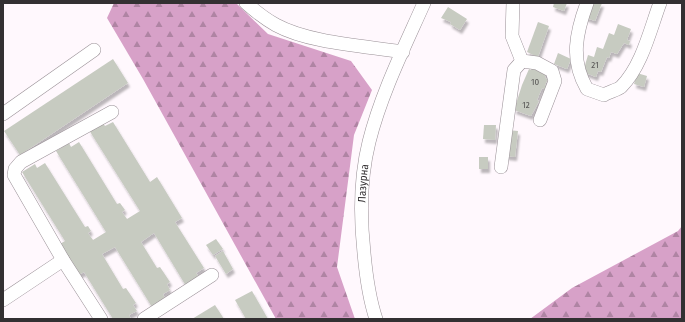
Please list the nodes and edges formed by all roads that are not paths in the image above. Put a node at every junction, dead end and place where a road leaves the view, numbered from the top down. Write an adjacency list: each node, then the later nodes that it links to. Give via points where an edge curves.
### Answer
1 (246, 3): 7 (street, via 276,25 298,33)
2 (424, 3): 7 (street, Лазурна)
3 (513, 3): 8 (street, via 512,36)
4 (587, 3): 5 (street, via 577,34 580,77 587,89 604,95 620,88 630,74 640,57)
5 (660, 3)
6 (94, 50): 10 (street)
7 (403, 52): 18 (street, Лазурна, via 369,141 363,174 362,240)
8 (522, 61): 11 (street, via 537,63 552,70 555,81); 12 (street, via 514,70)
9 (112, 112): 13 (street, via 21,162 15,169 14,176)
10 (3, 114)
11 (540, 120)
12 (501, 167)
13 (63, 260): 15 (street); 16 (street)
14 (212, 275): 17 (street)
15 (3, 300)
16 (101, 319)
17 (144, 319)
18 (376, 319)

